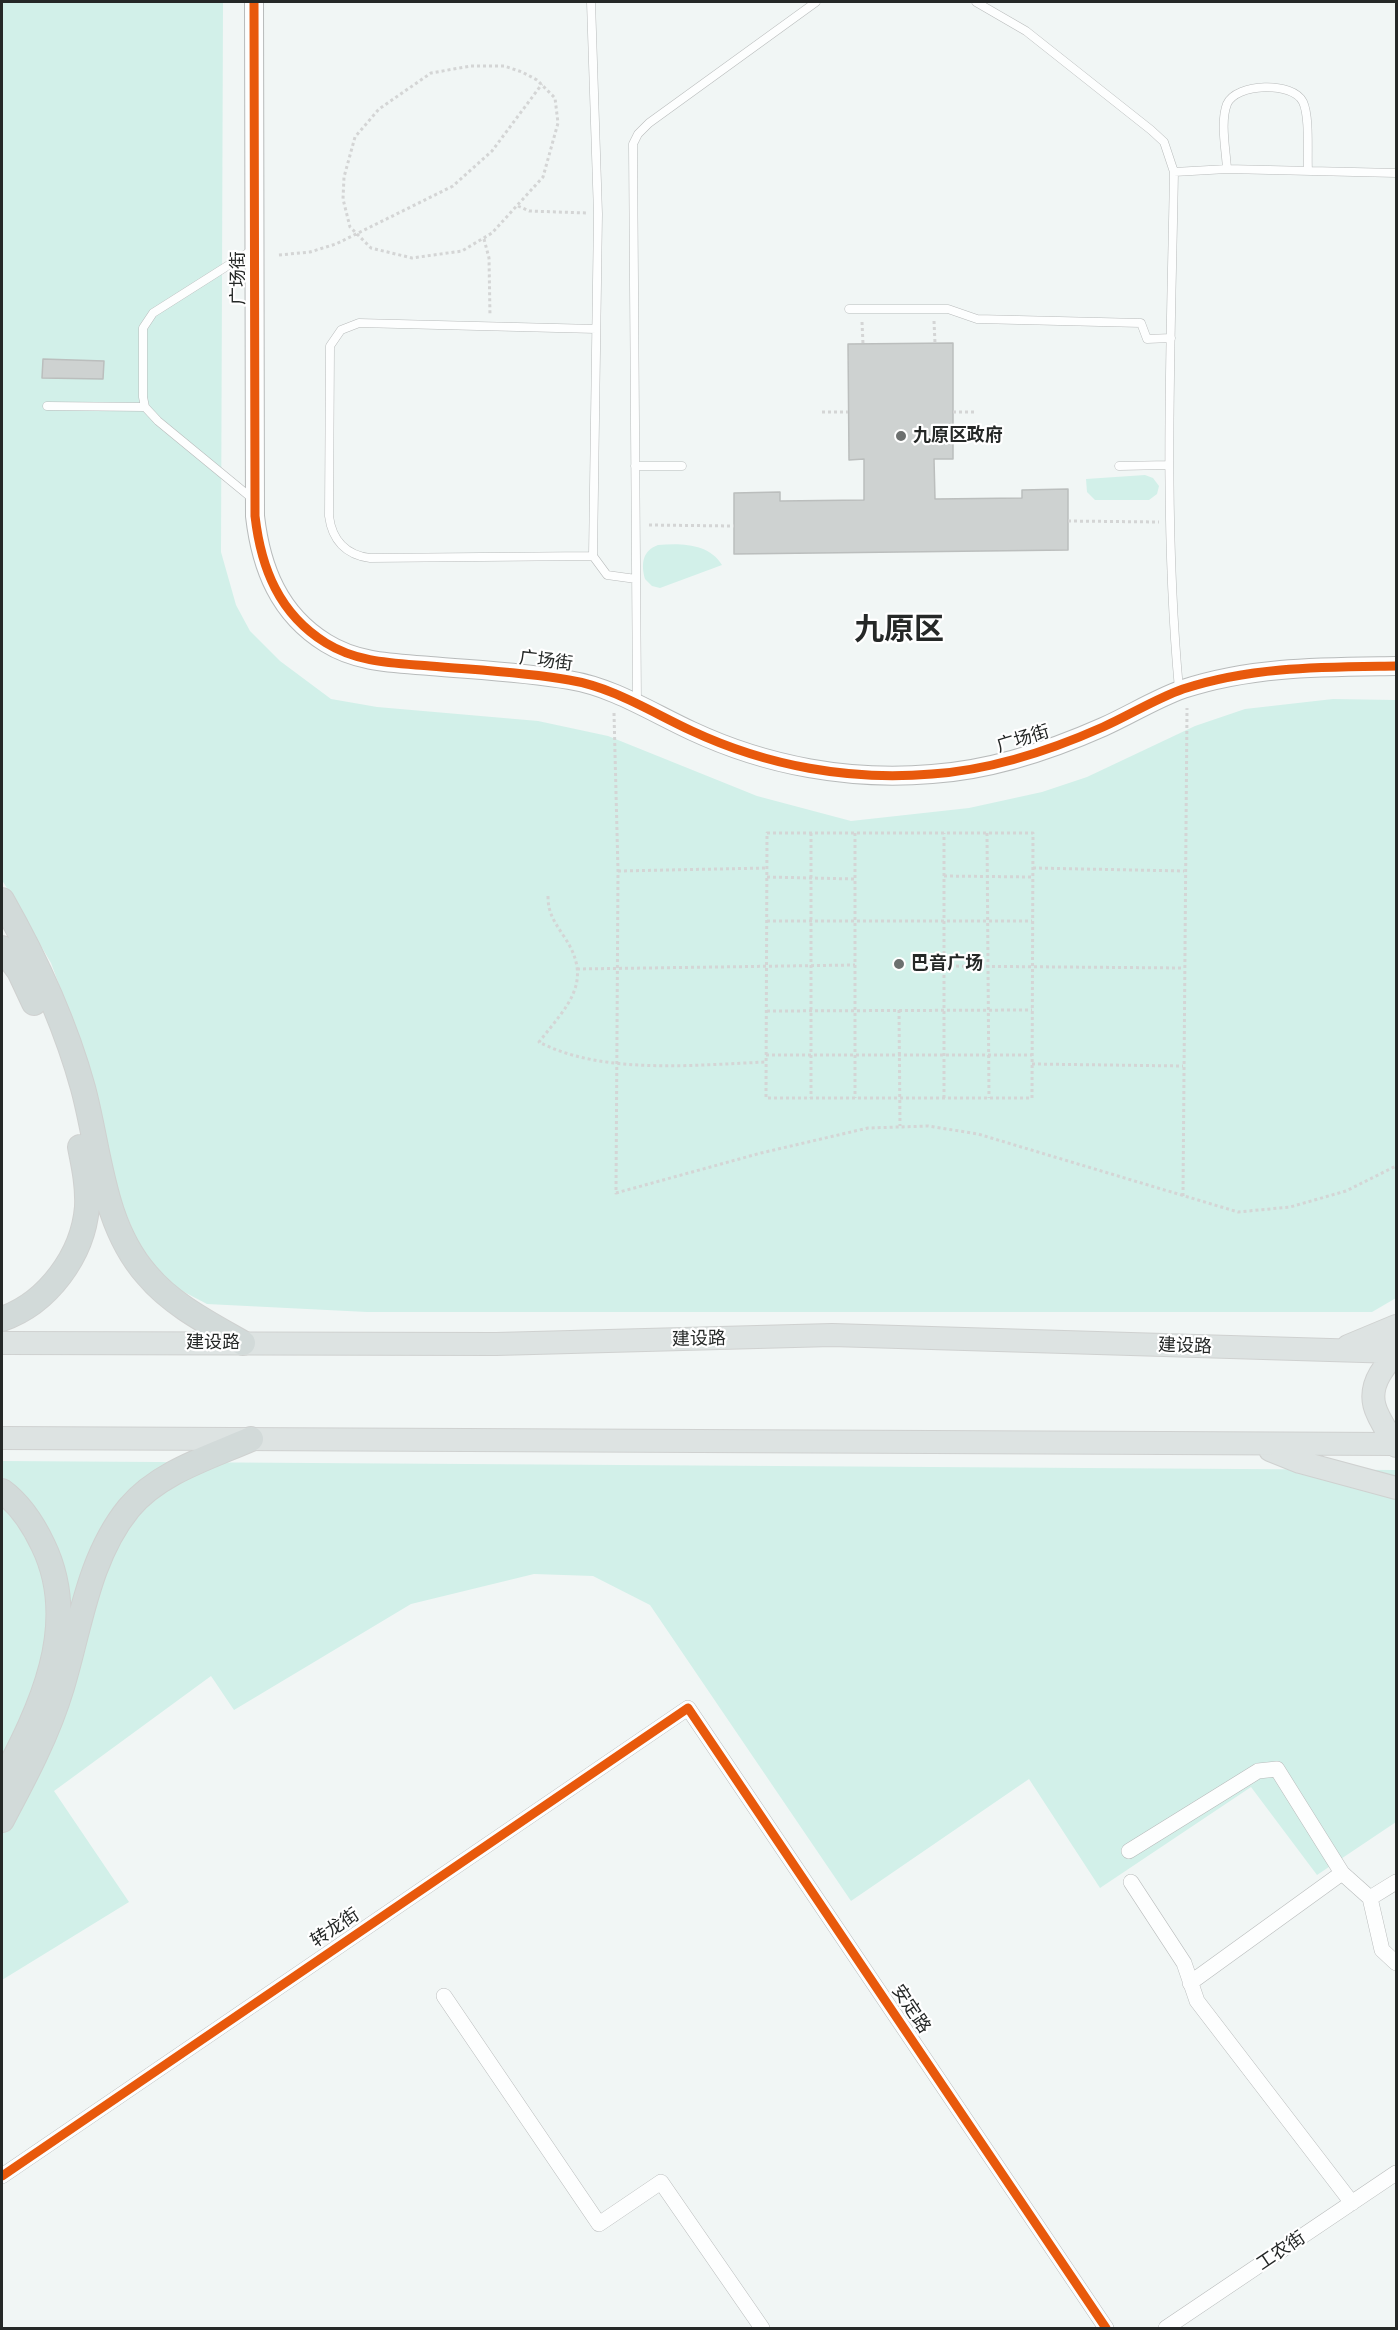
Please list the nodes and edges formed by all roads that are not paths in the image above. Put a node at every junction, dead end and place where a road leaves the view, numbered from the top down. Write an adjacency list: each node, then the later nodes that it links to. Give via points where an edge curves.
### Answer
1 (254, 2): 9 (street, 广场街)
2 (591, 2): 11 (lane)
3 (816, 2): 16 (lane, via 649,123 635,138)
4 (976, 2): 7 (lane, via 1026,31 1151,130 1164,142)
5 (1227, 169): 6 (lane); 6 (lane, via 1227,103 1241,90 1281,88 1295,92 1304,106); 7 (lane)
6 (1308, 171): 8 (lane)
7 (1174, 172): 12 (lane)
8 (1396, 173)
9 (255, 248): 14 (lane, via 144,323); 19 (street, 广场街)
10 (849, 309): 12 (lane, via 948,309 977,319 1141,323 1147,339)
11 (596, 329): 20 (lane); 20 (lane, via 359,323 347,326 331,340 329,516 333,534 348,552 370,558)
12 (1171, 338): 15 (lane)
13 (47, 406): 14 (lane)
14 (145, 406): 19 (lane)
15 (1169, 465): 18 (lane); 23 (lane, via 1172,616)
16 (635, 466): 17 (lane); 21 (lane)
17 (682, 466)
18 (1119, 466)
19 (255, 501): 24 (street, 广场街, via 258,539 274,589 306,629 336,650 369,661 570,680)
20 (593, 556): 21 (lane, via 607,575)
21 (636, 579): 24 (lane)
22 (1396, 666): 23 (street, 广场街, via 1273,669)
23 (1183, 689): 24 (street, 广场街, via 1040,753 950,772 891,776 781,764 694,732)
24 (638, 704)
25 (2, 900): 30 (highway, via 48,994 77,1071 109,1203 125,1242 161,1290)
26 (2, 948): 27 (highway, via 28,987 53,1049 78,1136 87,1196 81,1235 58,1277 37,1299)
27 (2, 1319)
28 (1396, 1326): 32 (main road)
29 (2, 1343): 30 (main road, 建设路)
30 (243, 1343): 32 (main road, 建设路, via 496,1344 832,1335)
31 (1396, 1349): 32 (main road, 建设路); 36 (main road, via 1372,1398 1374,1411)
32 (1329, 1351)
33 (2, 1438): 34 (main road)
34 (251, 1439): 35 (main road); 41 (highway, via 166,1478 129,1507 114,1529 93,1578 48,1726)
35 (1257, 1445): 36 (main road); 37 (main road, via 1300,1462)
36 (1396, 1445)
37 (1396, 1488)
38 (2, 1491): 40 (highway, via 27,1516 38,1535 53,1571 60,1604 48,1680)
39 (688, 1708): 51 (street, 转龙街); 54 (street, 安定路)
40 (2, 1782)
41 (2, 1820)
42 (1129, 1851): 43 (street, via 1258,1771 1277,1769)
43 (1342, 1873): 46 (street); 48 (street)
44 (1131, 1882): 48 (street, via 1184,1964)
45 (1396, 1882): 46 (street)
46 (1370, 1898): 47 (street, via 1383,1950)
47 (1396, 1963)
48 (1191, 1983): 52 (street, via 1197,2001)
49 (444, 1996): 53 (street, via 599,2224 662,2182)
50 (1396, 2173): 52 (street, 工农街)
51 (2, 2176)
52 (1352, 2203): 55 (street, 工农街)
53 (762, 2328)
54 (1106, 2328)
55 (1166, 2328)

